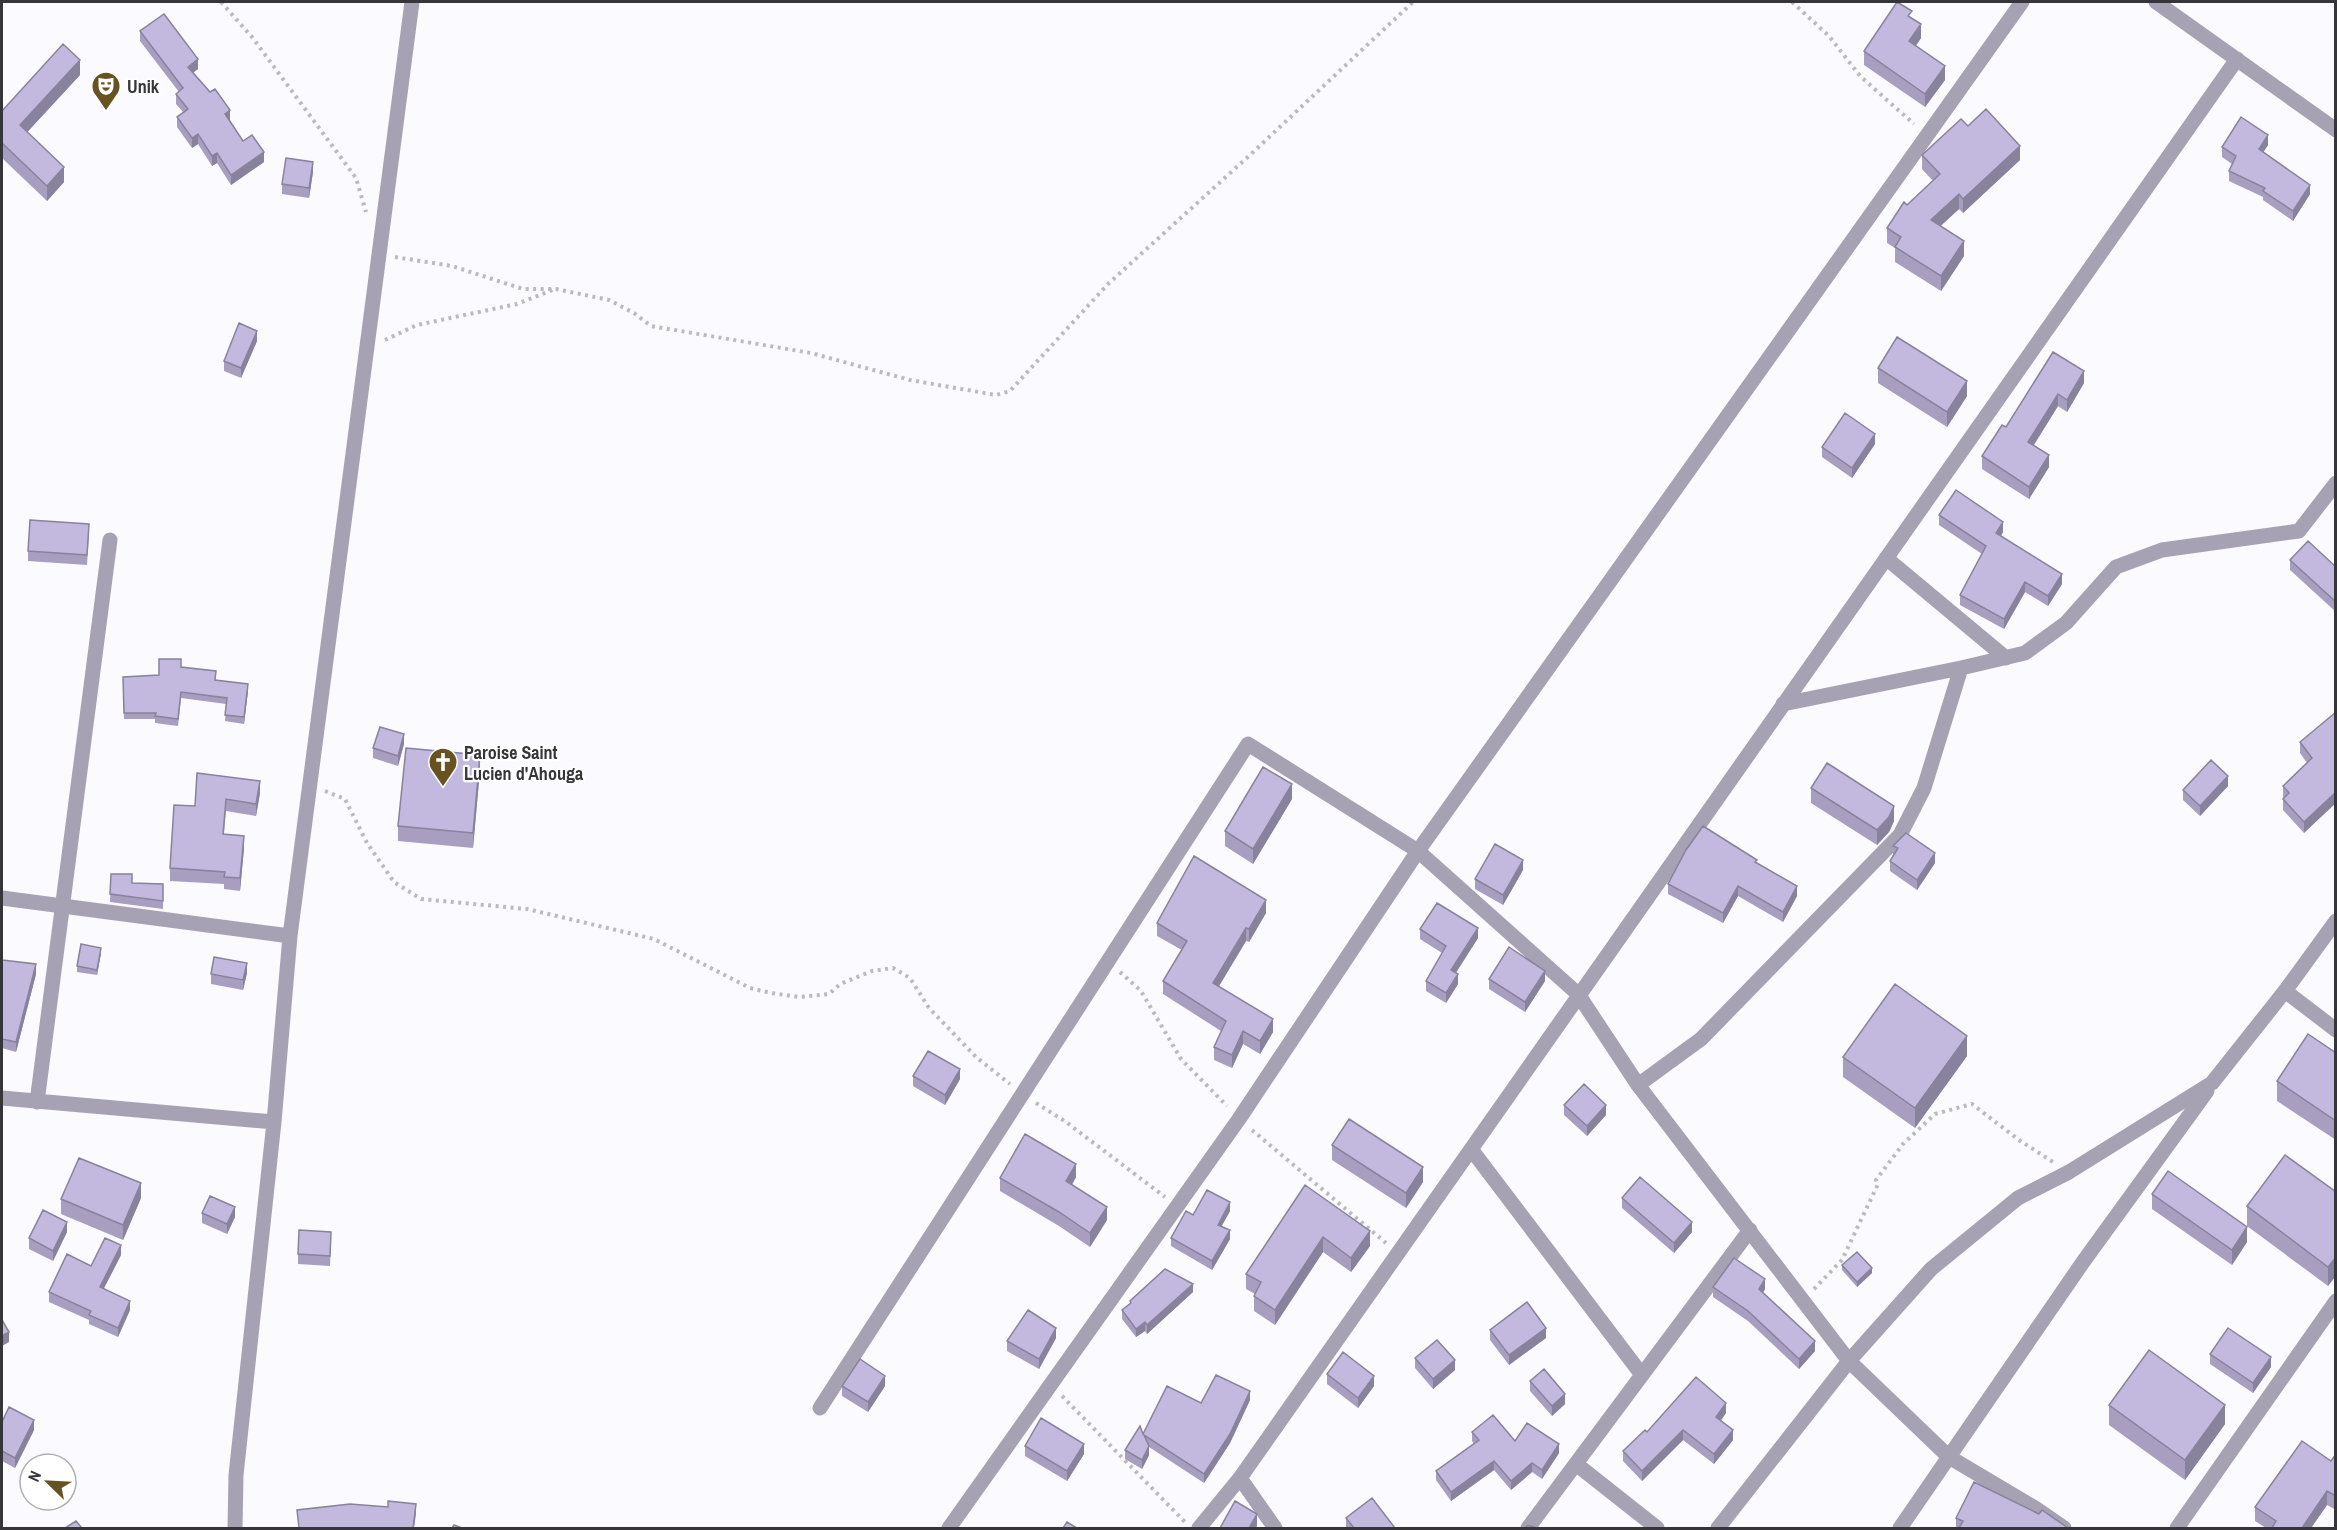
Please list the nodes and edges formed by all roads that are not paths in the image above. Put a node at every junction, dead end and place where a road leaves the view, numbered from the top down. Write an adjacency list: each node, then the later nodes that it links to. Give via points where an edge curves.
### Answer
1 (412, 2): 16 (street)
2 (2022, 2): 12 (street)
3 (2156, 2): 4 (street)
4 (2237, 59): 5 (street); 8 (street)
5 (2336, 130)
6 (2336, 483): 9 (street, via 2299,531 2163,550 2116,567 2066,623 2025,653)
7 (110, 540): 14 (street)
8 (1886, 558): 9 (street); 11 (street)
9 (2006, 658): 10 (street)
10 (1961, 668): 11 (street); 21 (street, via 1924,788 1900,835 1701,1039)
11 (1783, 704): 18 (street)
12 (1418, 851): 18 (street); 30 (street, via 1248,744); 35 (street, via 1239,1119)
13 (2, 898): 14 (street)
14 (62, 906): 16 (street); 23 (street)
15 (2336, 921): 17 (street)
16 (290, 936): 24 (street)
17 (2285, 992): 19 (street); 20 (street)
18 (1578, 994): 21 (street); 25 (street)
19 (2336, 1030)
20 (2212, 1083): 28 (street, via 2068,1172 2018,1198 1931,1269); 31 (street)
21 (1638, 1085): 26 (street)
22 (2, 1098): 23 (street)
23 (37, 1102): 24 (street)
24 (274, 1122): 34 (street, via 236,1475)
25 (1471, 1149): 29 (street); 33 (street)
26 (1750, 1230): 28 (street); 29 (street)
27 (2336, 1301): 43 (street)
28 (1849, 1361): 31 (street); 40 (street)
29 (1642, 1375): 32 (street)
30 (820, 1408)
31 (1949, 1457): 41 (street); 42 (street)
32 (1576, 1464): 38 (street); 39 (street)
33 (1240, 1478): 36 (street); 37 (street)
34 (235, 1528)
35 (949, 1528)
36 (1199, 1528)
37 (1275, 1528)
38 (1528, 1528)
39 (1657, 1528)
40 (1718, 1528)
41 (1900, 1528)
42 (2064, 1528)
43 (2177, 1528)

